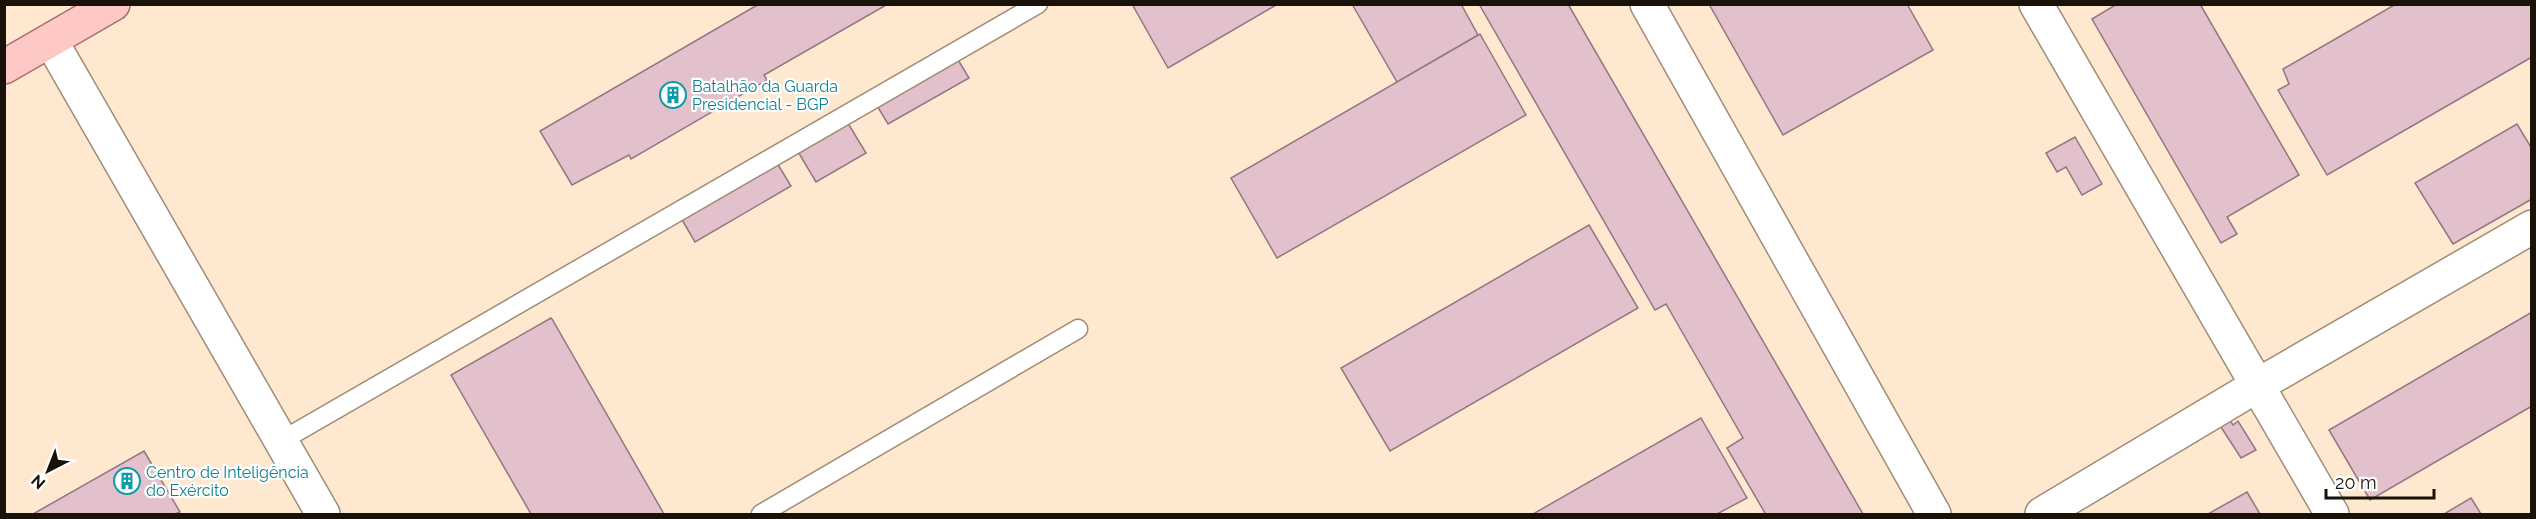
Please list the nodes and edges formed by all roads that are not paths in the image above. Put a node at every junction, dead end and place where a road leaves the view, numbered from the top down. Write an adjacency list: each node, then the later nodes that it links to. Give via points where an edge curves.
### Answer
1 (113, 4): 5 (main road)
2 (1038, 4): 10 (lane)
3 (1647, 4): 13 (street)
4 (2036, 4): 9 (street)
5 (51, 40): 6 (main road); 10 (street)
6 (4, 67)
7 (2532, 227): 9 (street)
8 (1078, 329): 12 (lane)
9 (2258, 385): 14 (street); 15 (street)
10 (281, 441): 11 (street)
11 (323, 514)
12 (761, 514)
13 (1934, 514)
14 (2042, 514)
15 (2332, 514)

